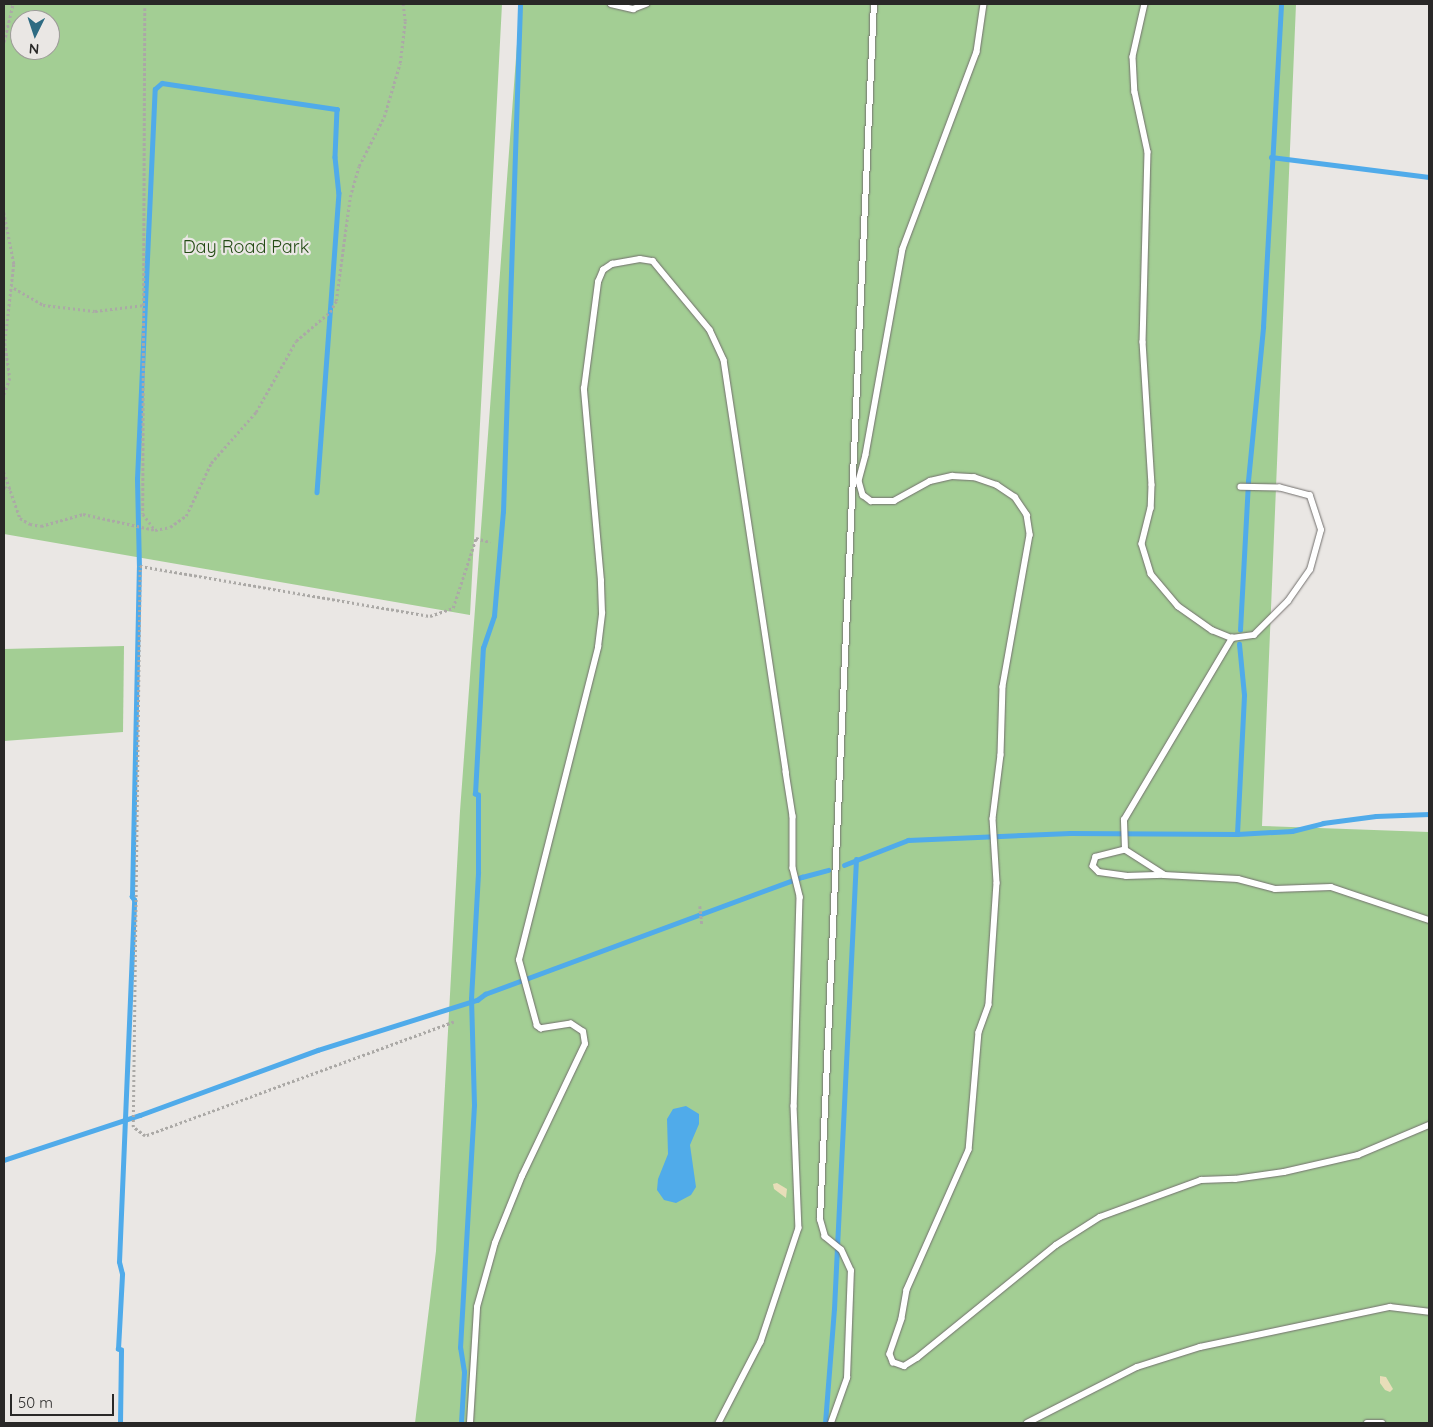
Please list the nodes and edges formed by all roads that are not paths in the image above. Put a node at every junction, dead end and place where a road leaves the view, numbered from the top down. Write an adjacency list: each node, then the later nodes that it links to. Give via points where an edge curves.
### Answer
1 (611, 4): 2 (lane, via 633,9)
2 (646, 4)
3 (874, 4): 15 (lane, via 820,1220 825,1237 841,1250 851,1271 847,1378)
4 (984, 4): 11 (lane, via 977,52 903,249 859,481 863,495 871,501 894,501 930,481 952,476 974,477 1014,497 1026,515 1030,535 1003,687 994,823 997,883 989,1004 979,1032 969,1150 907,1290 902,1319 890,1354 897,1366 904,1366 917,1358 1056,1244 1100,1217 1201,1180 1284,1172 1349,1157)
5 (1146, 4): 7 (lane, via 1133,57 1135,92 1148,152 1143,342 1152,485 1142,544 1151,574 1178,606 1212,630)
6 (1241, 487): 7 (lane, via 1280,488 1310,496 1321,530 1310,570 1288,601 1254,635)
7 (1232, 638): 8 (lane, via 1130,807 1124,824)
8 (1125, 850): 9 (lane); 9 (lane, via 1096,857 1092,866 1099,872 1126,876)
9 (1164, 875): 10 (lane, via 1238,879 1276,889 1331,887)
10 (1429, 920)
11 (1429, 1125)
12 (1429, 1312): 16 (lane, via 1390,1306 1200,1347 1137,1367)
13 (470, 1423): 14 (lane, via 477,1307 495,1243 522,1176 585,1044 583,1032 571,1024 542,1029 537,1026 519,960 598,647 601,581 584,389 598,282 604,270 625,260 653,261 710,330 724,360 790,798 793,870 798,888 794,1106 799,1228 761,1342)
14 (719, 1423)
15 (831, 1423)
16 (1027, 1423)
17 (1367, 1423): 18 (lane)
18 (1382, 1423)

